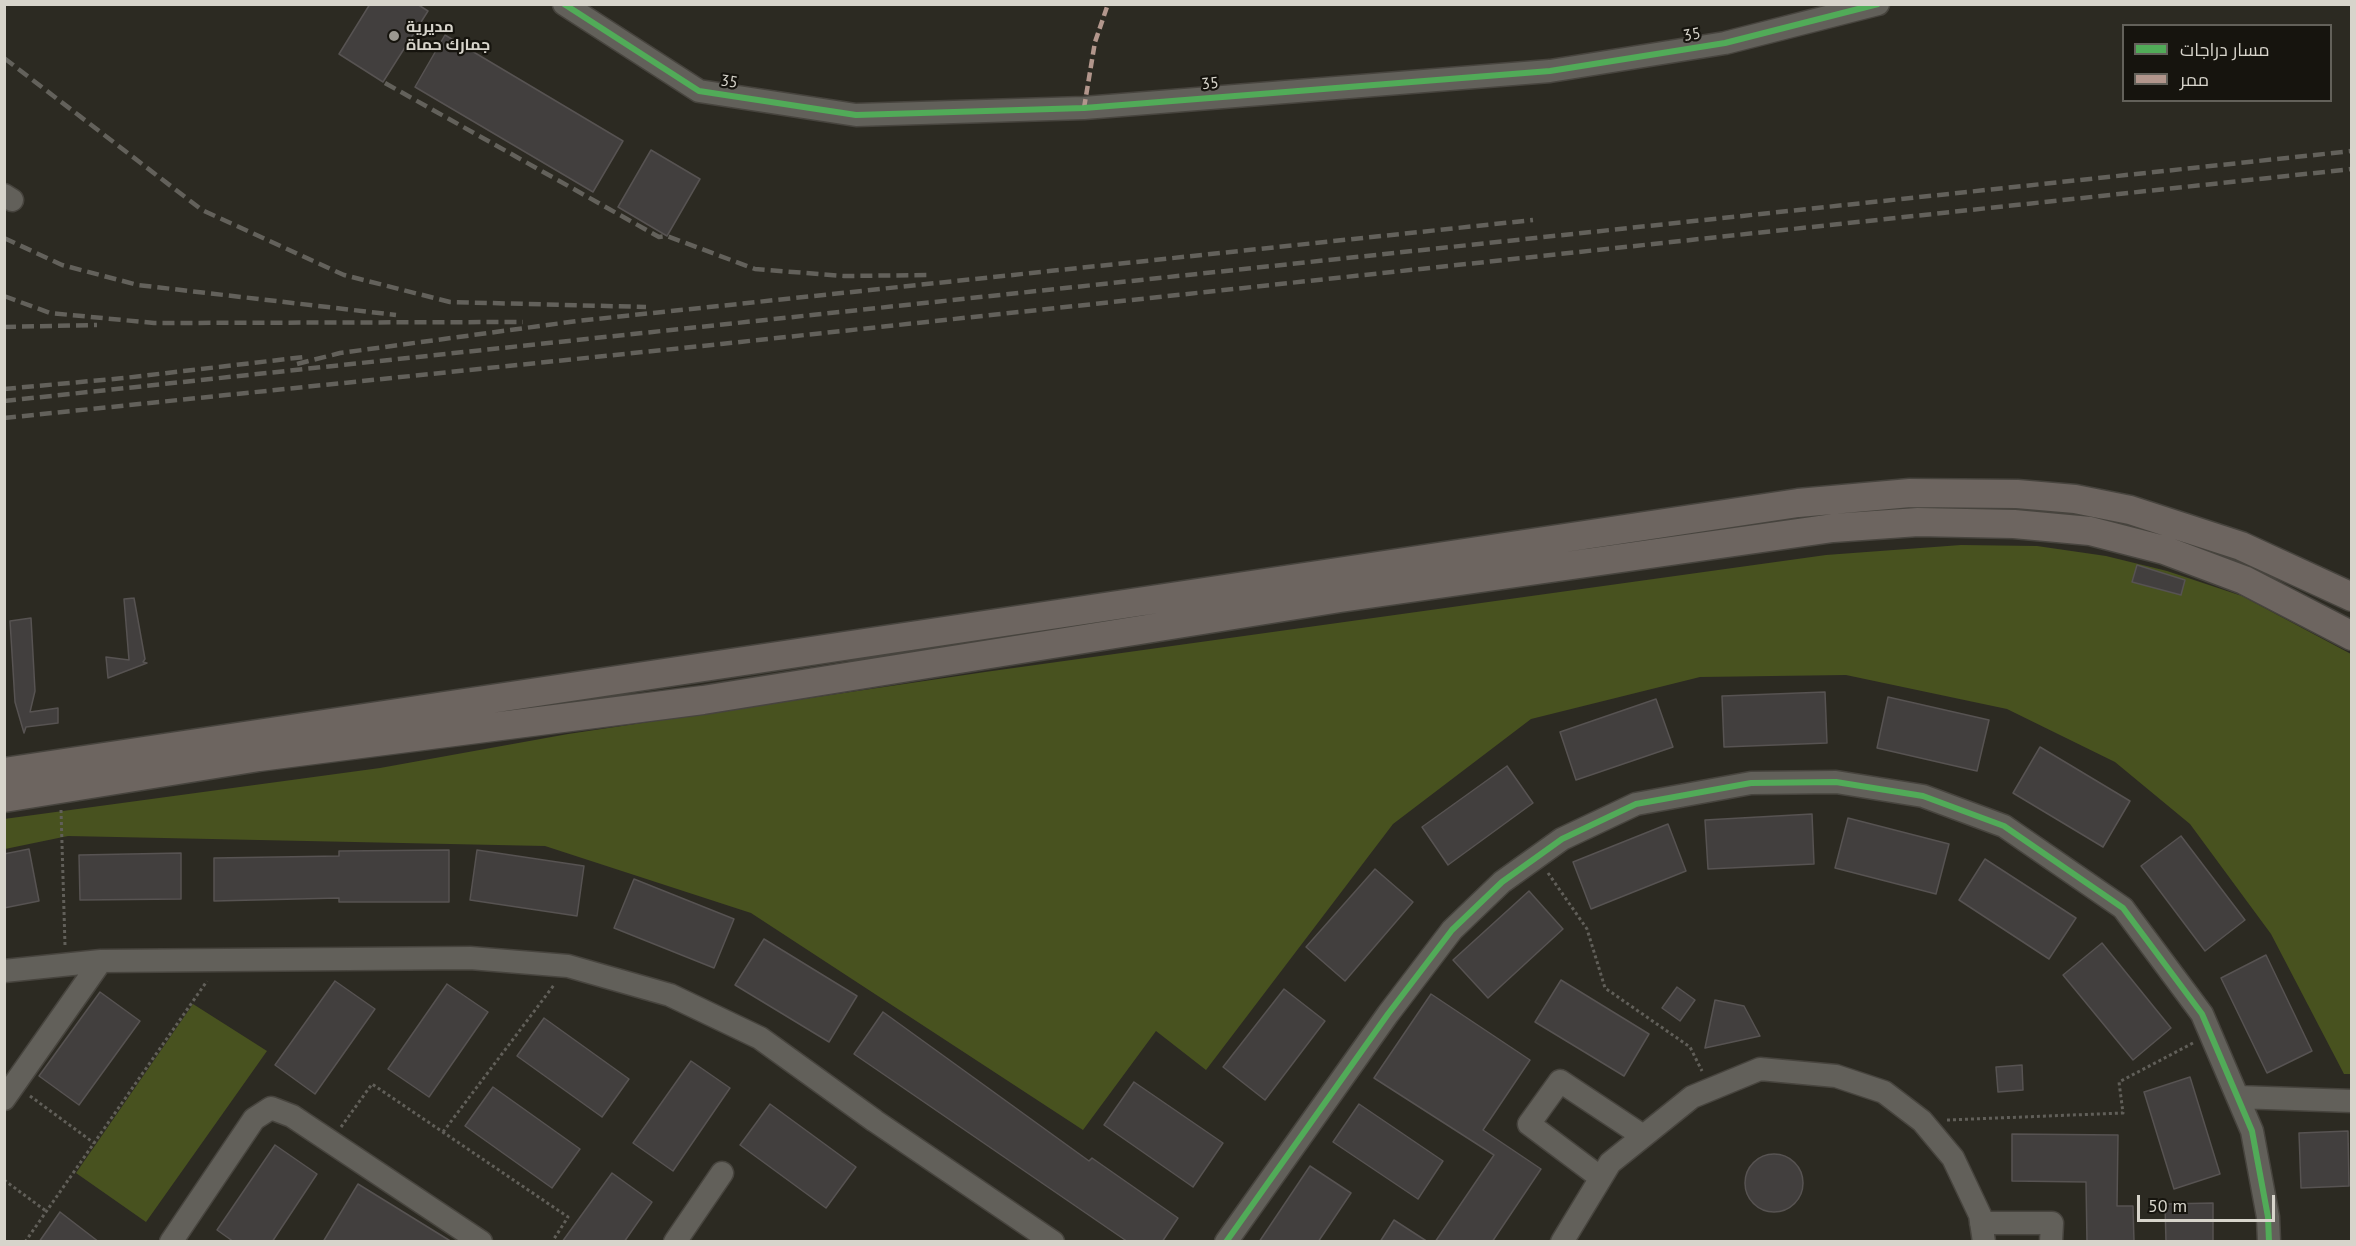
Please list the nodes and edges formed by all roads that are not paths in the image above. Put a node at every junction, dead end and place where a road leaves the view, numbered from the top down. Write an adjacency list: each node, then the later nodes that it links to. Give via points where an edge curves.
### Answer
1 (564, 4): 2 (street, 35, via 699,92 856,115 1084,108 1550,71 1725,43)
2 (1878, 4)
3 (2352, 597): 5 (main road, via 2241,546 2130,510 2075,499 2017,494 1910,493 1798,503)
4 (2352, 636): 6 (main road, via 2244,580 2164,550 2090,531 2014,524 1918,522 1833,528 1340,598 703,700 259,757)
5 (4, 772)
6 (4, 798)
7 (101, 961): 8 (street); 9 (street); 19 (street, via 470,958 568,966 670,995 760,1038)
8 (4, 971)
9 (9, 1092)
10 (2238, 1097): 11 (street); 20 (street, via 2202,1014 2123,908 2004,826 1923,796 1836,782 1751,783 1636,804 1562,839 1502,882 1452,930); 23 (street, via 2252,1131)
11 (2352, 1101)
12 (1643, 1136): 14 (street, via 1611,1163); 14 (street, via 1560,1081 1529,1124); 15 (street, via 1692,1096 1760,1069 1836,1076 1884,1092 1922,1120 1953,1158 1980,1215)
13 (722, 1173): 18 (street)
14 (1601, 1178): 21 (street)
15 (1982, 1232): 22 (street, via 2052,1223)
16 (171, 1242): 17 (street, via 254,1119 271,1108 292,1116)
17 (481, 1242)
18 (675, 1242)
19 (1053, 1242)
20 (1226, 1242)
21 (1562, 1242)
22 (2051, 1242)
23 (2269, 1242)

